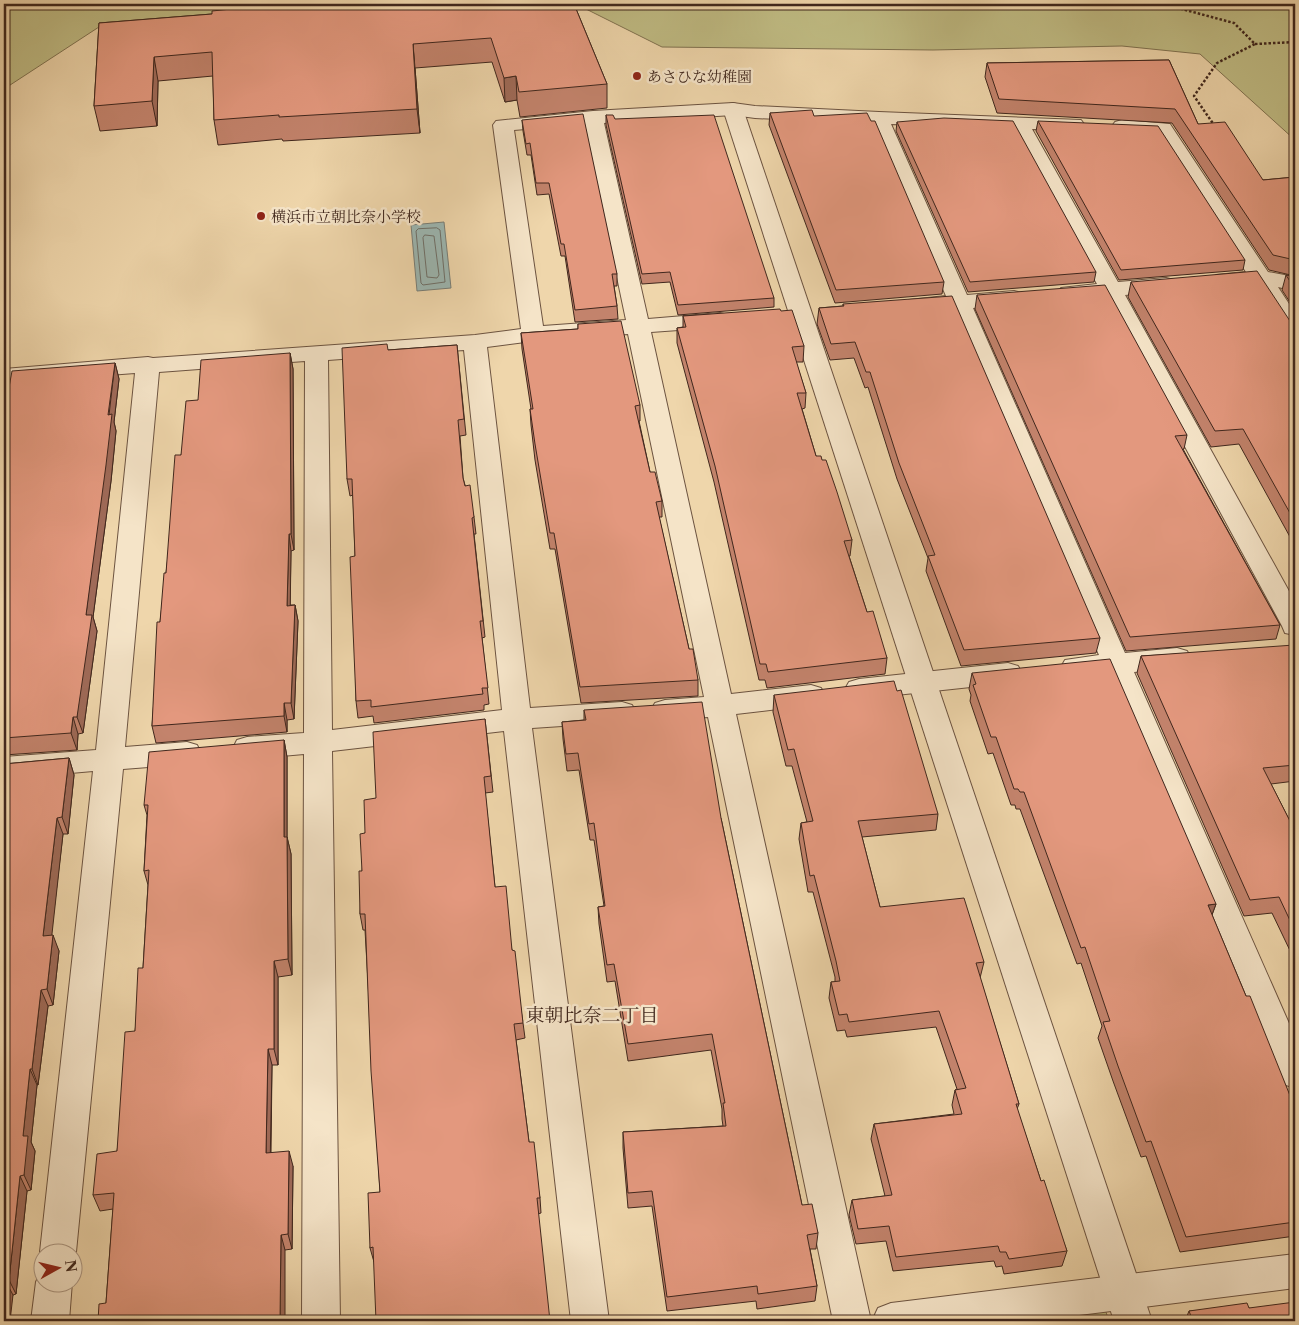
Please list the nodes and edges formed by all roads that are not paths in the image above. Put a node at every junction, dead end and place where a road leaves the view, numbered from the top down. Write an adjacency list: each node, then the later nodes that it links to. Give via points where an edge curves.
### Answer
1 (734, 109): 2 (street); 3 (street); 21 (street)
2 (594, 117): 11 (street); 13 (street, via 503,125)
3 (879, 118): 4 (street); 8 (street)
4 (1019, 122): 5 (street, via 1163,128); 7 (street)
5 (1260, 277): 6 (street); 7 (street); 12 (street)
6 (1295, 284)
7 (1110, 290): 8 (street); 18 (street)
8 (959, 302): 9 (street); 20 (street)
9 (900, 307)
10 (744, 318): 11 (street)
11 (637, 326): 13 (street); 22 (street)
12 (1295, 330)
13 (533, 334): 14 (street)
14 (476, 342): 15 (street); 23 (street)
15 (316, 354): 16 (street); 24 (street)
16 (148, 364): 17 (street); 25 (street)
17 (4, 376)
18 (1292, 641)
19 (1206, 656): 20 (street)
20 (1116, 663): 21 (street); 27 (street)
21 (920, 682): 22 (street); 31 (street)
22 (720, 706): 23 (street); 35 (street)
23 (517, 719): 24 (street); 34 (street)
24 (318, 742): 25 (street); 33 (street)
25 (110, 759): 26 (street); 28 (street)
26 (4, 768)
27 (1295, 1074)
28 (59, 1242)
29 (1295, 1270): 31 (street)
30 (53, 1292): 32 (street)
31 (1128, 1307): 36 (street)
32 (50, 1321)
33 (322, 1321)
34 (590, 1321)
35 (852, 1321)
36 (891, 1321)

